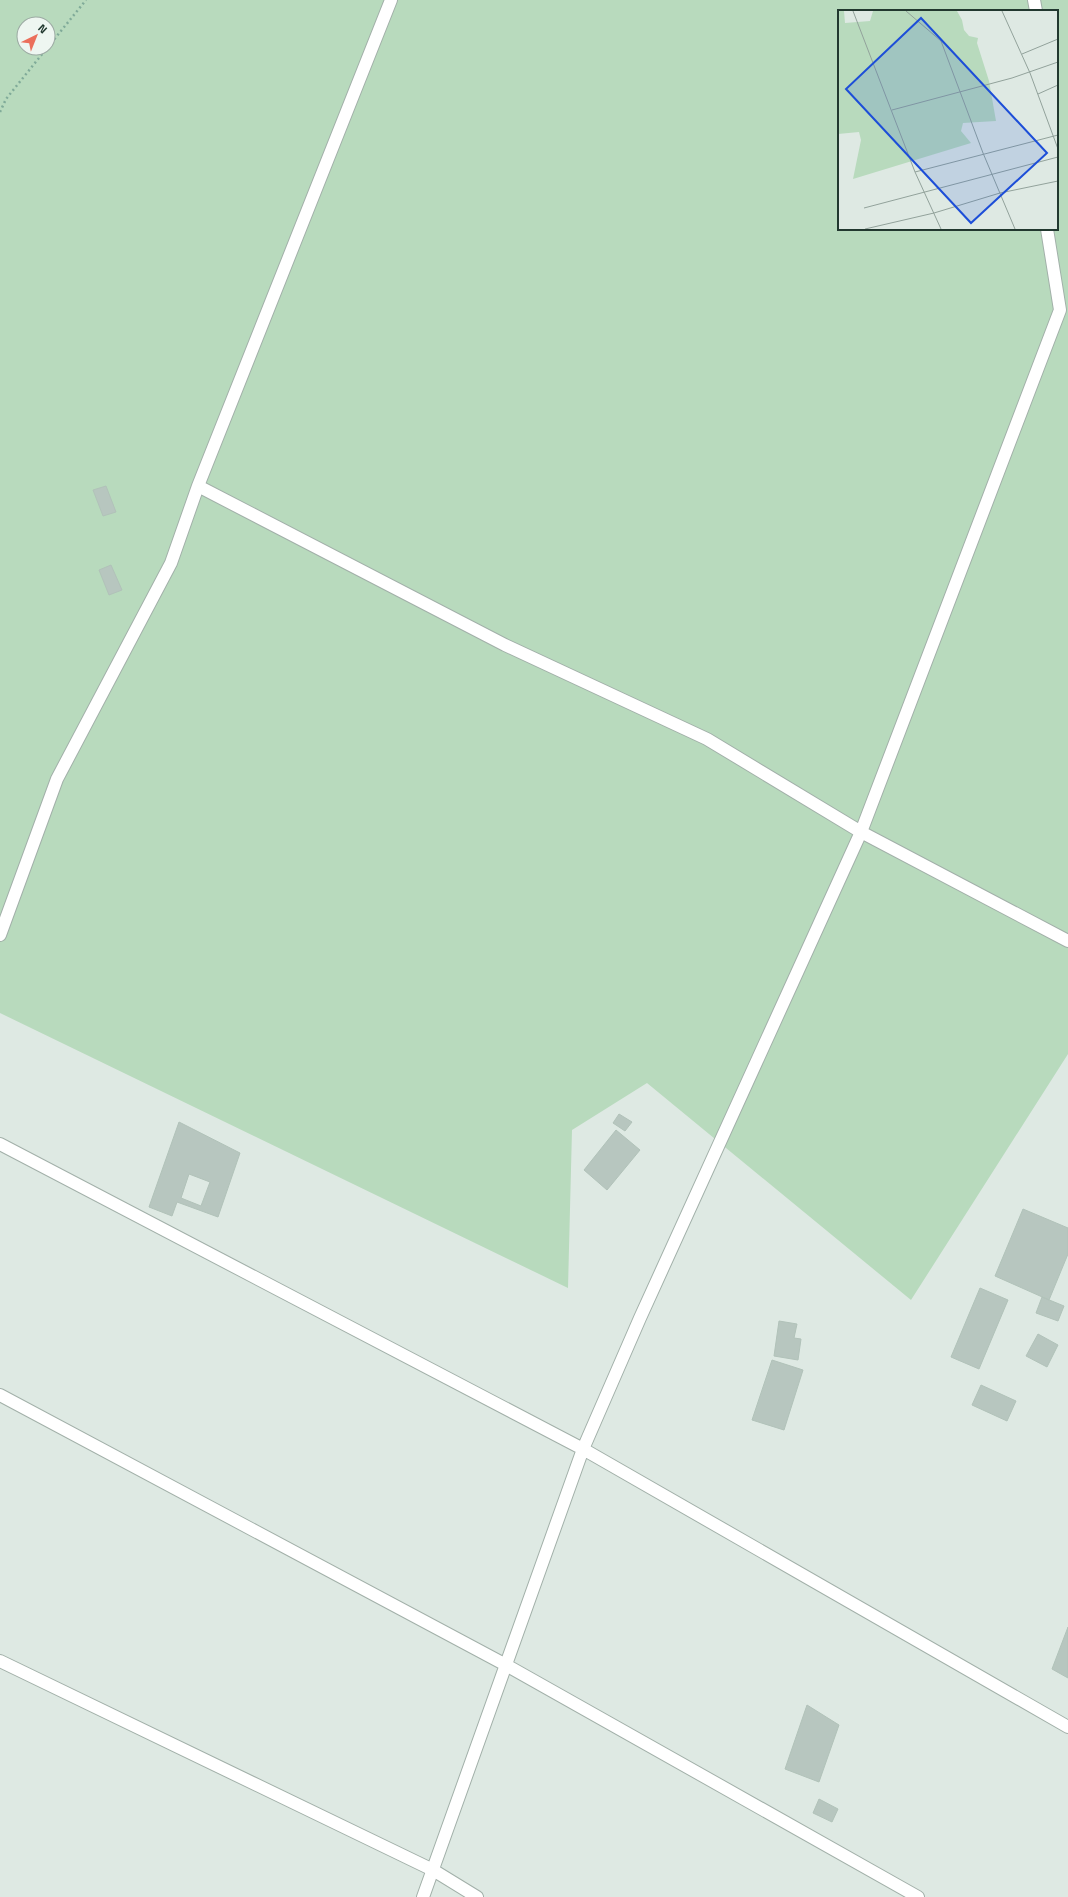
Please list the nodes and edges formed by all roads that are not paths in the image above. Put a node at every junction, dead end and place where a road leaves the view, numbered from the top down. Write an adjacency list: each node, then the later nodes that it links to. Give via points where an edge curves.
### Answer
1 (391, 0): 5 (street)
2 (1034, 0): 3 (street)
3 (1036, 10)
4 (1047, 230): 6 (street, via 1060,310)
5 (198, 486): 6 (street, via 505,645 707,739); 7 (street, via 171,563 57,779)
6 (861, 832): 8 (street); 11 (street)
7 (0, 935)
8 (1068, 941)
9 (0, 1144): 11 (street)
10 (0, 1394): 13 (street)
11 (583, 1449): 13 (street); 14 (street)
12 (0, 1661): 15 (street)
13 (506, 1665): 15 (street); 18 (street)
14 (1068, 1727)
15 (433, 1870): 16 (street); 17 (street)
16 (423, 1897)
17 (477, 1897)
18 (918, 1897)

